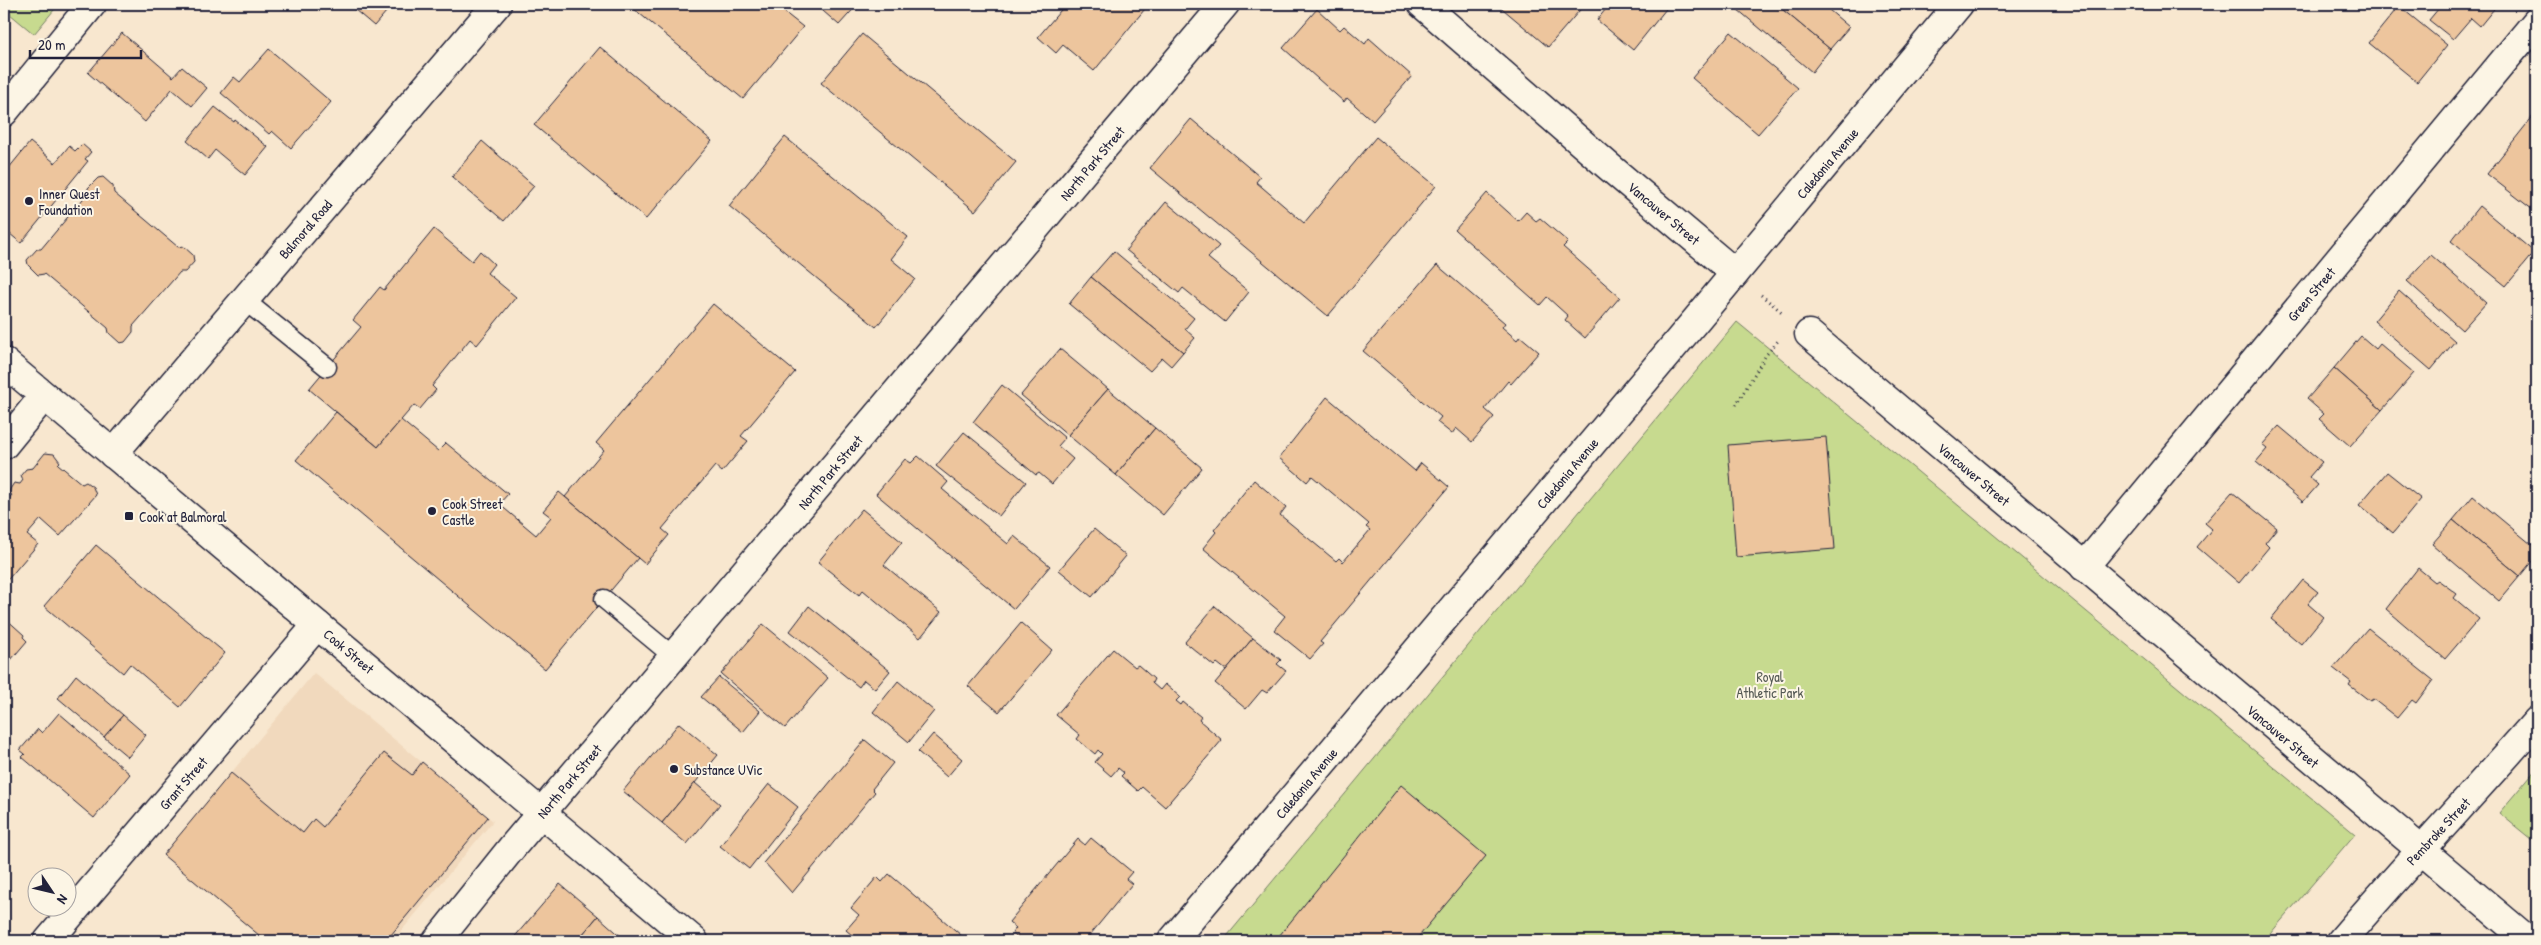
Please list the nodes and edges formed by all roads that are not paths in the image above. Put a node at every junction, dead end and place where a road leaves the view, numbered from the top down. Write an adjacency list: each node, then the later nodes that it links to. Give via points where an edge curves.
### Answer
1 (92, 4): 7 (street)
2 (497, 4): 9 (street, Balmoral Road)
3 (1225, 4): 19 (street, North Park Street)
4 (1422, 4): 8 (street, Vancouver Street)
5 (1959, 4): 8 (street, Caledonia Avenue)
6 (2537, 21): 16 (street, Green Street)
7 (4, 112)
8 (1735, 273): 26 (street, Caledonia Avenue)
9 (244, 300): 12 (lane); 15 (street, Balmoral Road)
10 (1801, 328): 16 (street, Vancouver Street)
11 (4, 362): 13 (street, Cook Street)
12 (327, 367)
13 (44, 396): 14 (street); 15 (street, Cook Street)
14 (4, 445)
15 (113, 454): 18 (street, Cook Street)
16 (2084, 567): 22 (street, Vancouver Street)
17 (604, 599): 19 (lane)
18 (317, 625): 21 (street, Cook Street); 23 (street, Grant Street)
19 (674, 657): 21 (street, North Park Street)
20 (2537, 721): 22 (street, Pembroke Street, via 2450,820)
21 (542, 813): 24 (street, North Park Street); 25 (street, Cook Street)
22 (2418, 850): 27 (street, Pembroke Street); 28 (street, Vancouver Street)
23 (48, 941)
24 (437, 941)
25 (694, 941)
26 (1172, 941)
27 (2341, 941)
28 (2529, 941)

